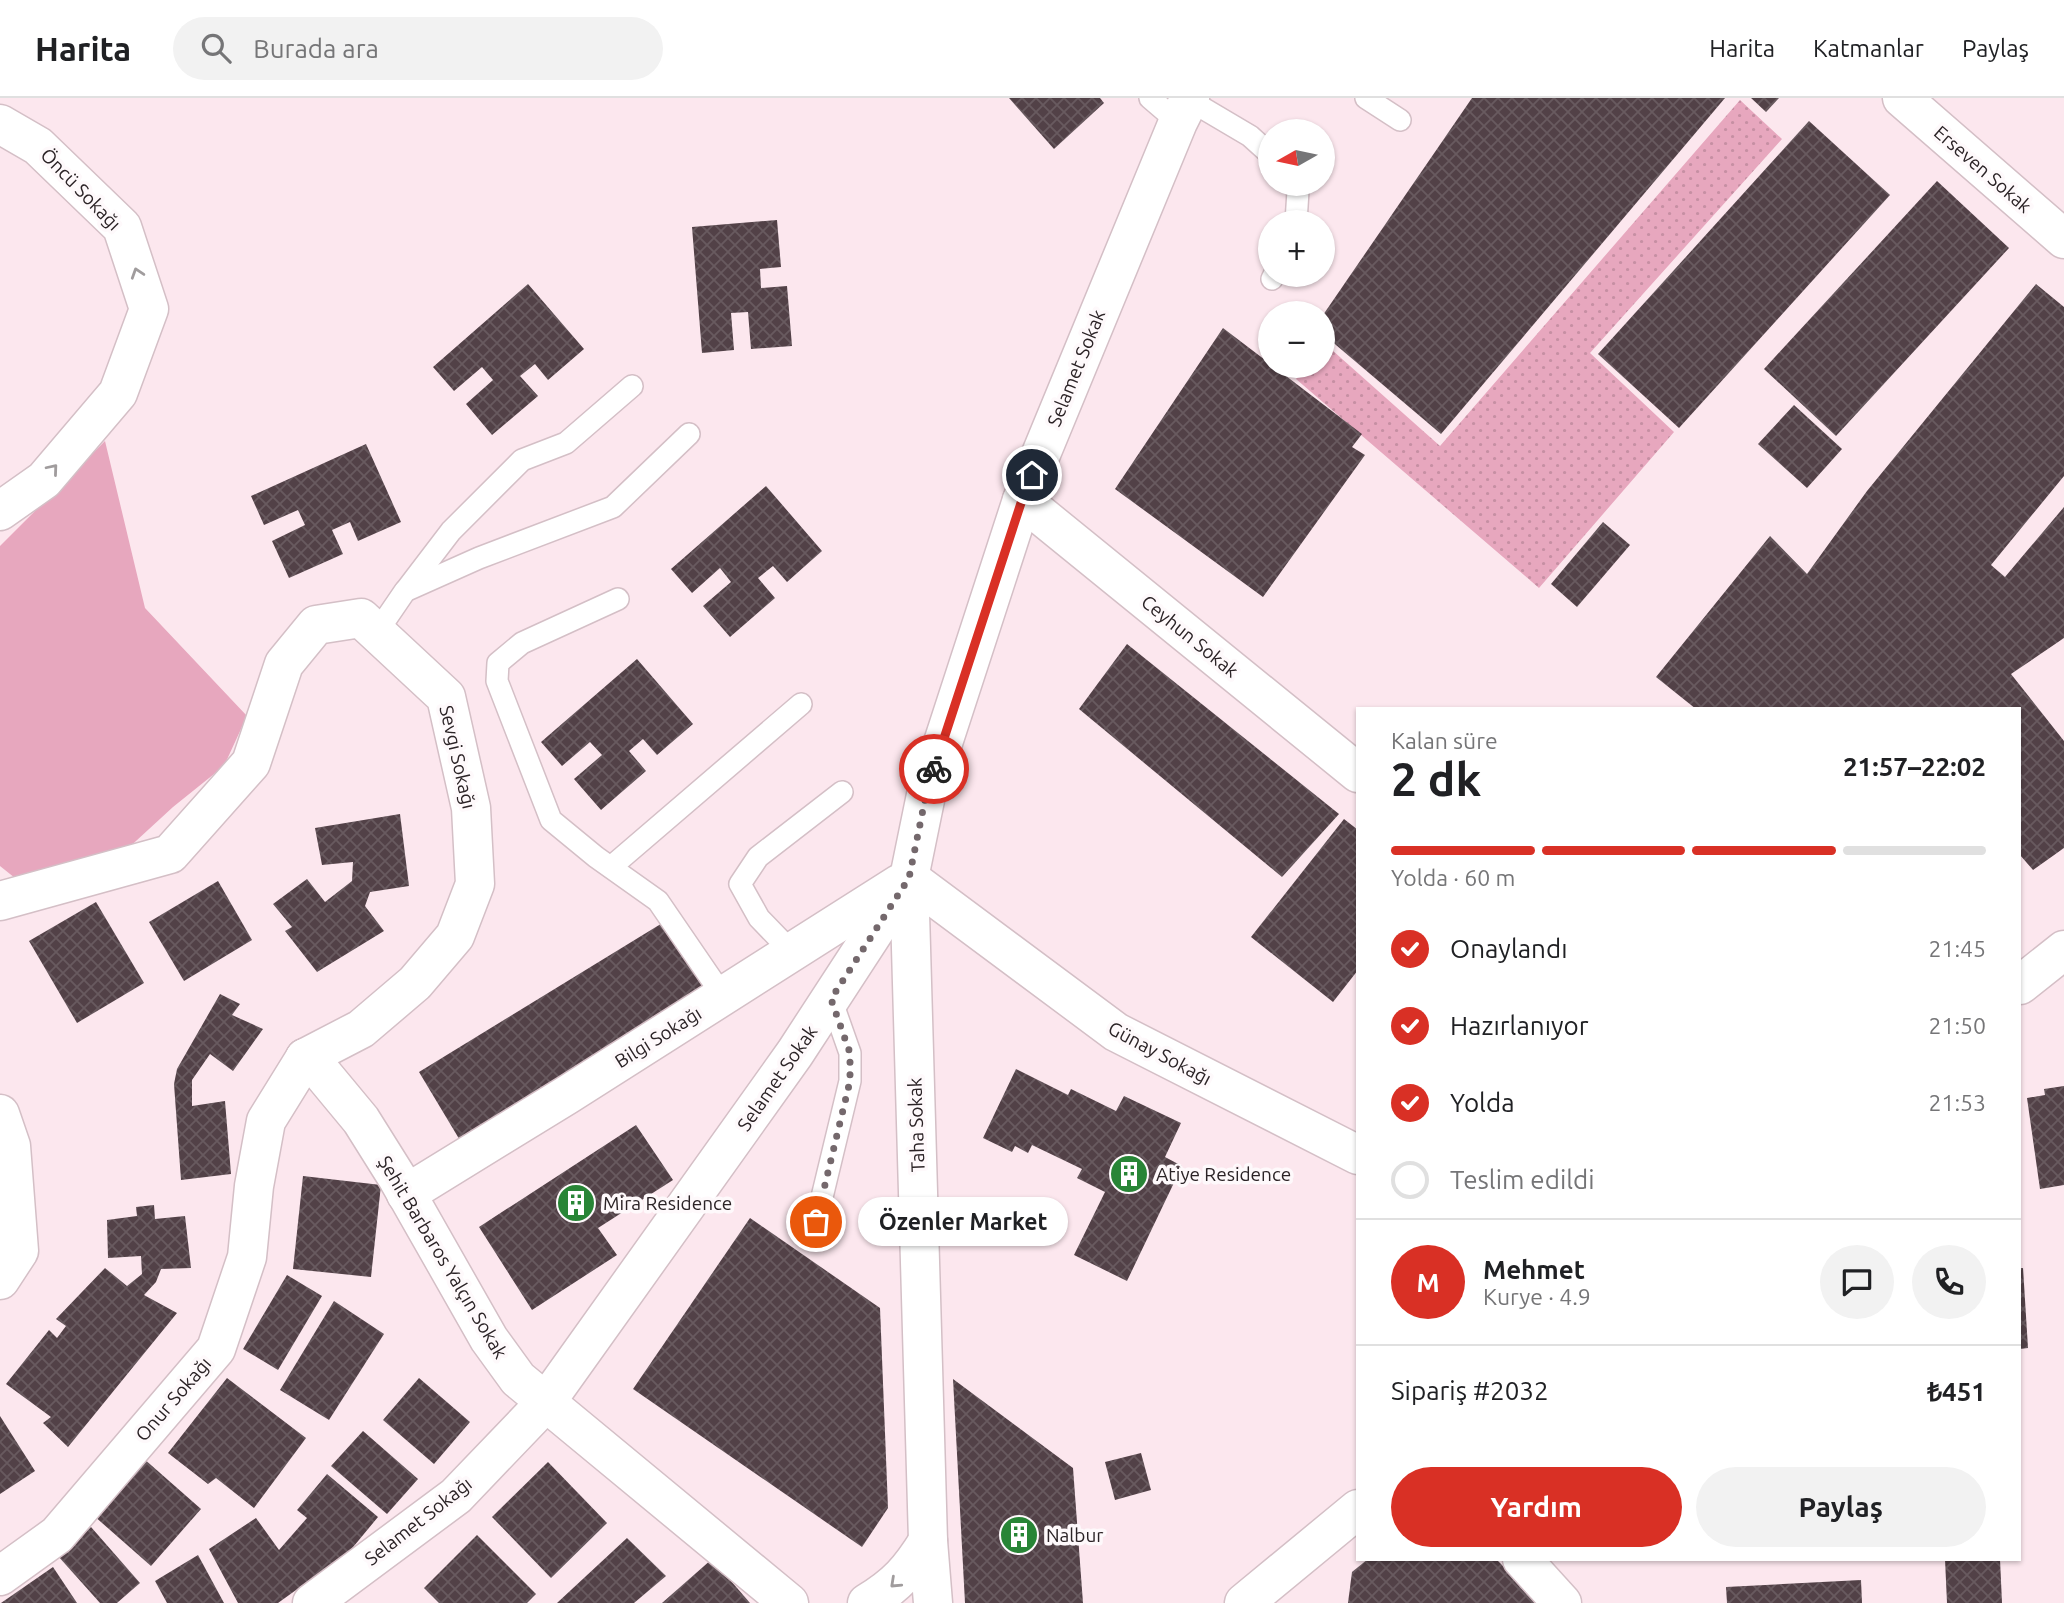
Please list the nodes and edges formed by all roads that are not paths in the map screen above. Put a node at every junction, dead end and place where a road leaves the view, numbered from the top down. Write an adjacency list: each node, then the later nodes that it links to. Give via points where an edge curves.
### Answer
1 (1366, 98): 5 (lane)
2 (1902, 98): 9 (street, Erseven Sokak)
3 (1934, 98): 8 (street, Erseven Sokak)
4 (1177, 104): 7 (lane); 12 (street, Selamet Sokak)
5 (1400, 120)
6 (0, 124): 13 (street, Öncü Sokağı, one-way to 6, via 44,480 118,393 149,309 122,227 38,146)
7 (1258, 143)
8 (2064, 213)
9 (2064, 239)
10 (632, 386): 14 (lane, via 566,443 522,460 452,531)
11 (689, 434): 14 (lane, via 613,507)
12 (1022, 500): 18 (street, Ceyhun Sokak); 21 (street, Selamet Sokak, via 926,795)
13 (0, 511)
14 (405, 591): 16 (lane)
15 (618, 599): 20 (lane, via 522,643 498,663 497,681 551,820)
16 (377, 632): 22 (street, Sevgi Sokağı, via 361,618 316,625 284,664 251,762 170,853); 28 (street, Sevgi Sokağı, via 446,697 471,808 475,884 455,936 415,983 361,1029)
17 (801, 704): 20 (lane)
18 (1356, 770)
19 (842, 792): 24 (lane, via 758,857 740,884 759,918)
20 (611, 867): 26 (lane, via 658,901)
21 (909, 878): 24 (street, Bilgi Sokağı); 27 (street, Selamet Sokak); 30 (street, Günay Sokağı, via 1116,1032); 36 (street, Taha Sokak)
22 (0, 901)
23 (2064, 950): 25 (street)
24 (791, 951): 26 (street, Bilgi Sokağı)
25 (2021, 984)
26 (723, 996): 31 (street, Bilgi Sokağı)
27 (831, 999): 32 (lane, via 850,1053 850,1081); 34 (street, Selamet Sokak)
28 (305, 1058): 31 (street, Şehit Barbaros Yalçın Sokak, via 361,1120); 38 (street, Onur Sokağı, via 266,1121 247,1257 216,1349 57,1535)
29 (0, 1114): 33 (street, via 11,1146 19,1251)
30 (1356, 1154)
31 (406, 1194): 34 (street, Şehit Barbaros Yalçın Sokak, via 489,1339 519,1379)
32 (816, 1222)
33 (0, 1280)
34 (546, 1402): 39 (street, Selamet Sokağı, via 456,1496); 40 (street, Şehit Barbaros Yalçın Sokak)
35 (1356, 1511): 43 (street)
36 (928, 1541): 41 (street, one-way to 41, via 912,1567 889,1590); 42 (street, Taha Sokak)
37 (1524, 1561): 44 (street)
38 (0, 1576)
39 (312, 1603)
40 (789, 1603)
41 (867, 1603)
42 (933, 1603)
43 (1244, 1603)
44 (1562, 1603)

